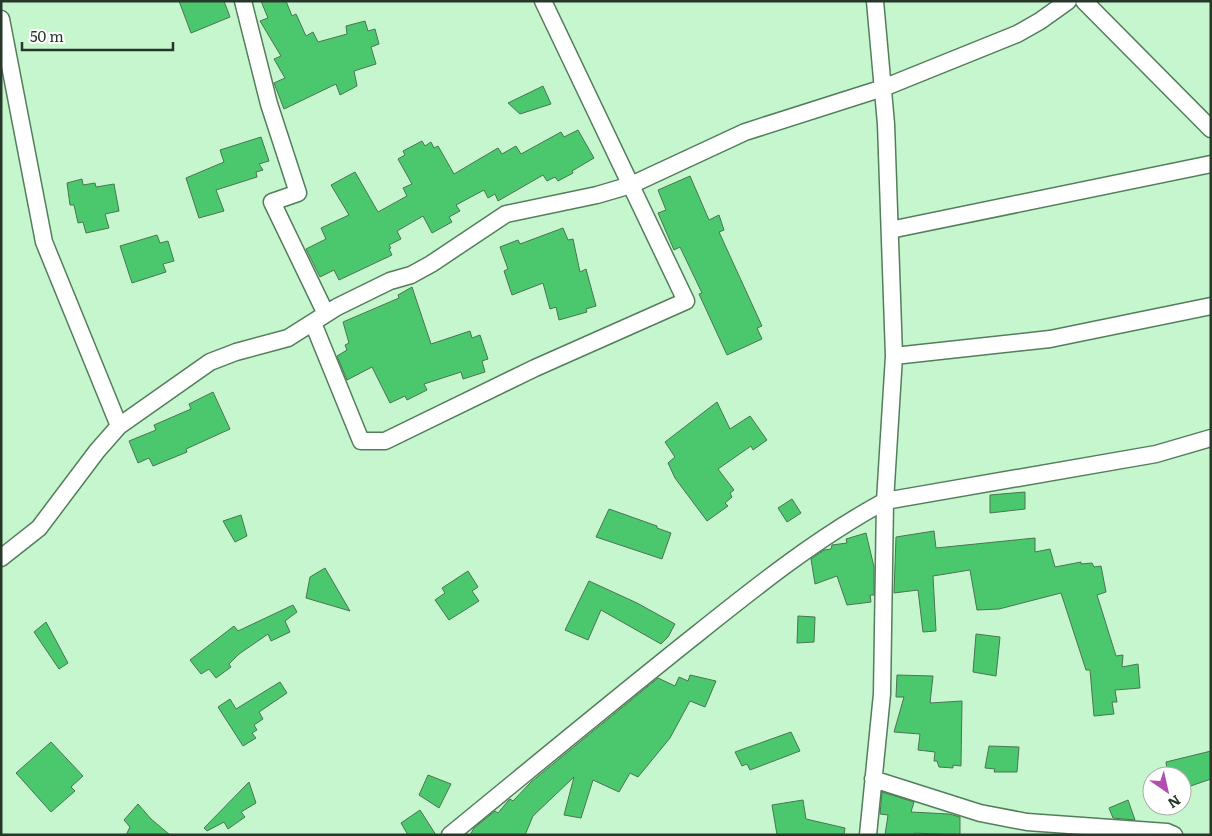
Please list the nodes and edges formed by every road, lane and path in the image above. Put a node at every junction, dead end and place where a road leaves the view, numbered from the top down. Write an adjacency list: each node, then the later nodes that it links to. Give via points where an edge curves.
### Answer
1 (243, 1): 13 (street, via 269,104 298,193 272,202)
2 (543, 1): 10 (street)
3 (875, 1): 7 (street)
4 (1068, 1): 7 (street, via 1017,34)
5 (1084, 1): 8 (street)
6 (1, 19): 15 (street, via 44,242)
7 (884, 88): 10 (street, via 745,132); 11 (street)
8 (1211, 129)
9 (1211, 164): 11 (street)
10 (631, 184): 13 (street, via 597,195 506,214 431,264 390,281); 13 (street, via 686,301 535,368 385,441 361,441)
11 (890, 230): 14 (street)
12 (1211, 306): 14 (street, via 1050,339)
13 (320, 318): 15 (street, via 288,338 210,362)
14 (894, 356): 17 (street)
15 (119, 426): 18 (street, via 39,528)
16 (1211, 438): 17 (street, via 1156,454)
17 (885, 501): 19 (street, via 882,694); 20 (street, via 787,563)
18 (1, 558)
19 (873, 779): 21 (street); 22 (street, via 980,813 1027,822)
20 (450, 835)
21 (868, 835)
22 (1174, 835)

